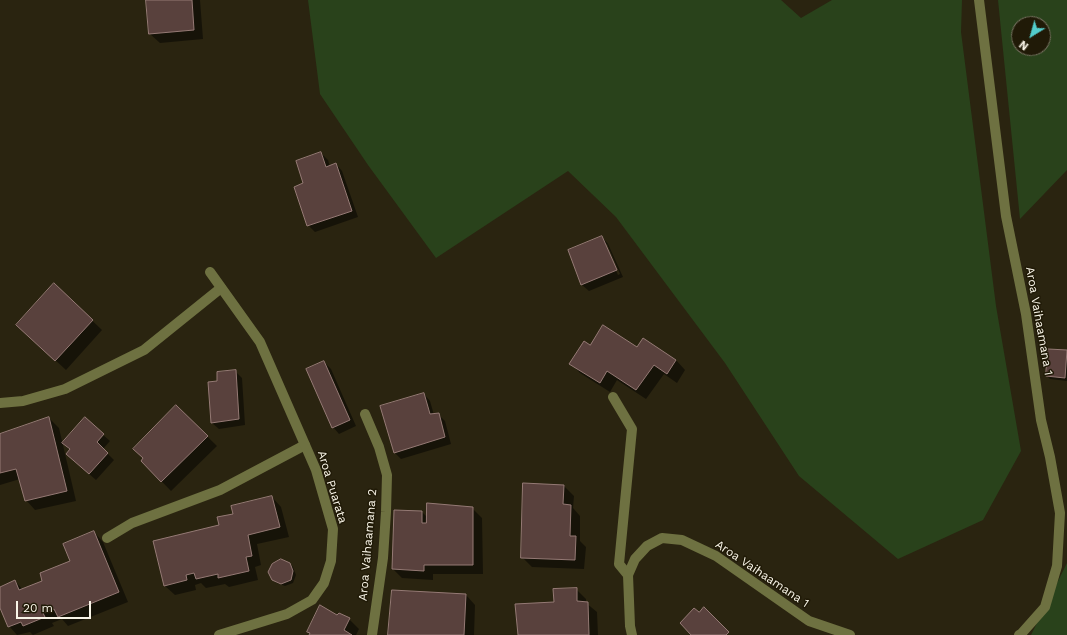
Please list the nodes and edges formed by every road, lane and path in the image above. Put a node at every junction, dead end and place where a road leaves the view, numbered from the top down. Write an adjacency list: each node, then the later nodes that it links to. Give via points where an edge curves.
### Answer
1 (979, 0): 14 (street, Aroa Vaihaamana 1, via 1006,216 1026,314 1041,420 1060,513 1057,566 1045,607)
2 (210, 272): 3 (street, Aroa Puarata)
3 (221, 288): 5 (street, via 144,350 65,389 23,402); 7 (street, Aroa Puarata, via 260,342)
4 (613, 397): 9 (street, via 632,429 619,564)
5 (0, 403)
6 (365, 414): 11 (street, Aroa Vaihaamana 2, via 387,475 383,558)
7 (305, 445): 8 (street, Aroa Puarata, via 220,490 132,523); 10 (street, Aroa Puarata, via 316,470 333,529 331,561 324,583 312,600 287,614)
8 (107, 538)
9 (628, 574): 12 (street); 13 (street, Aroa Vaihaamana 1, via 635,559 647,546 662,538 682,540 716,556 809,621)
10 (219, 635)
11 (372, 635)
12 (632, 635)
13 (850, 635)
14 (1019, 635)

